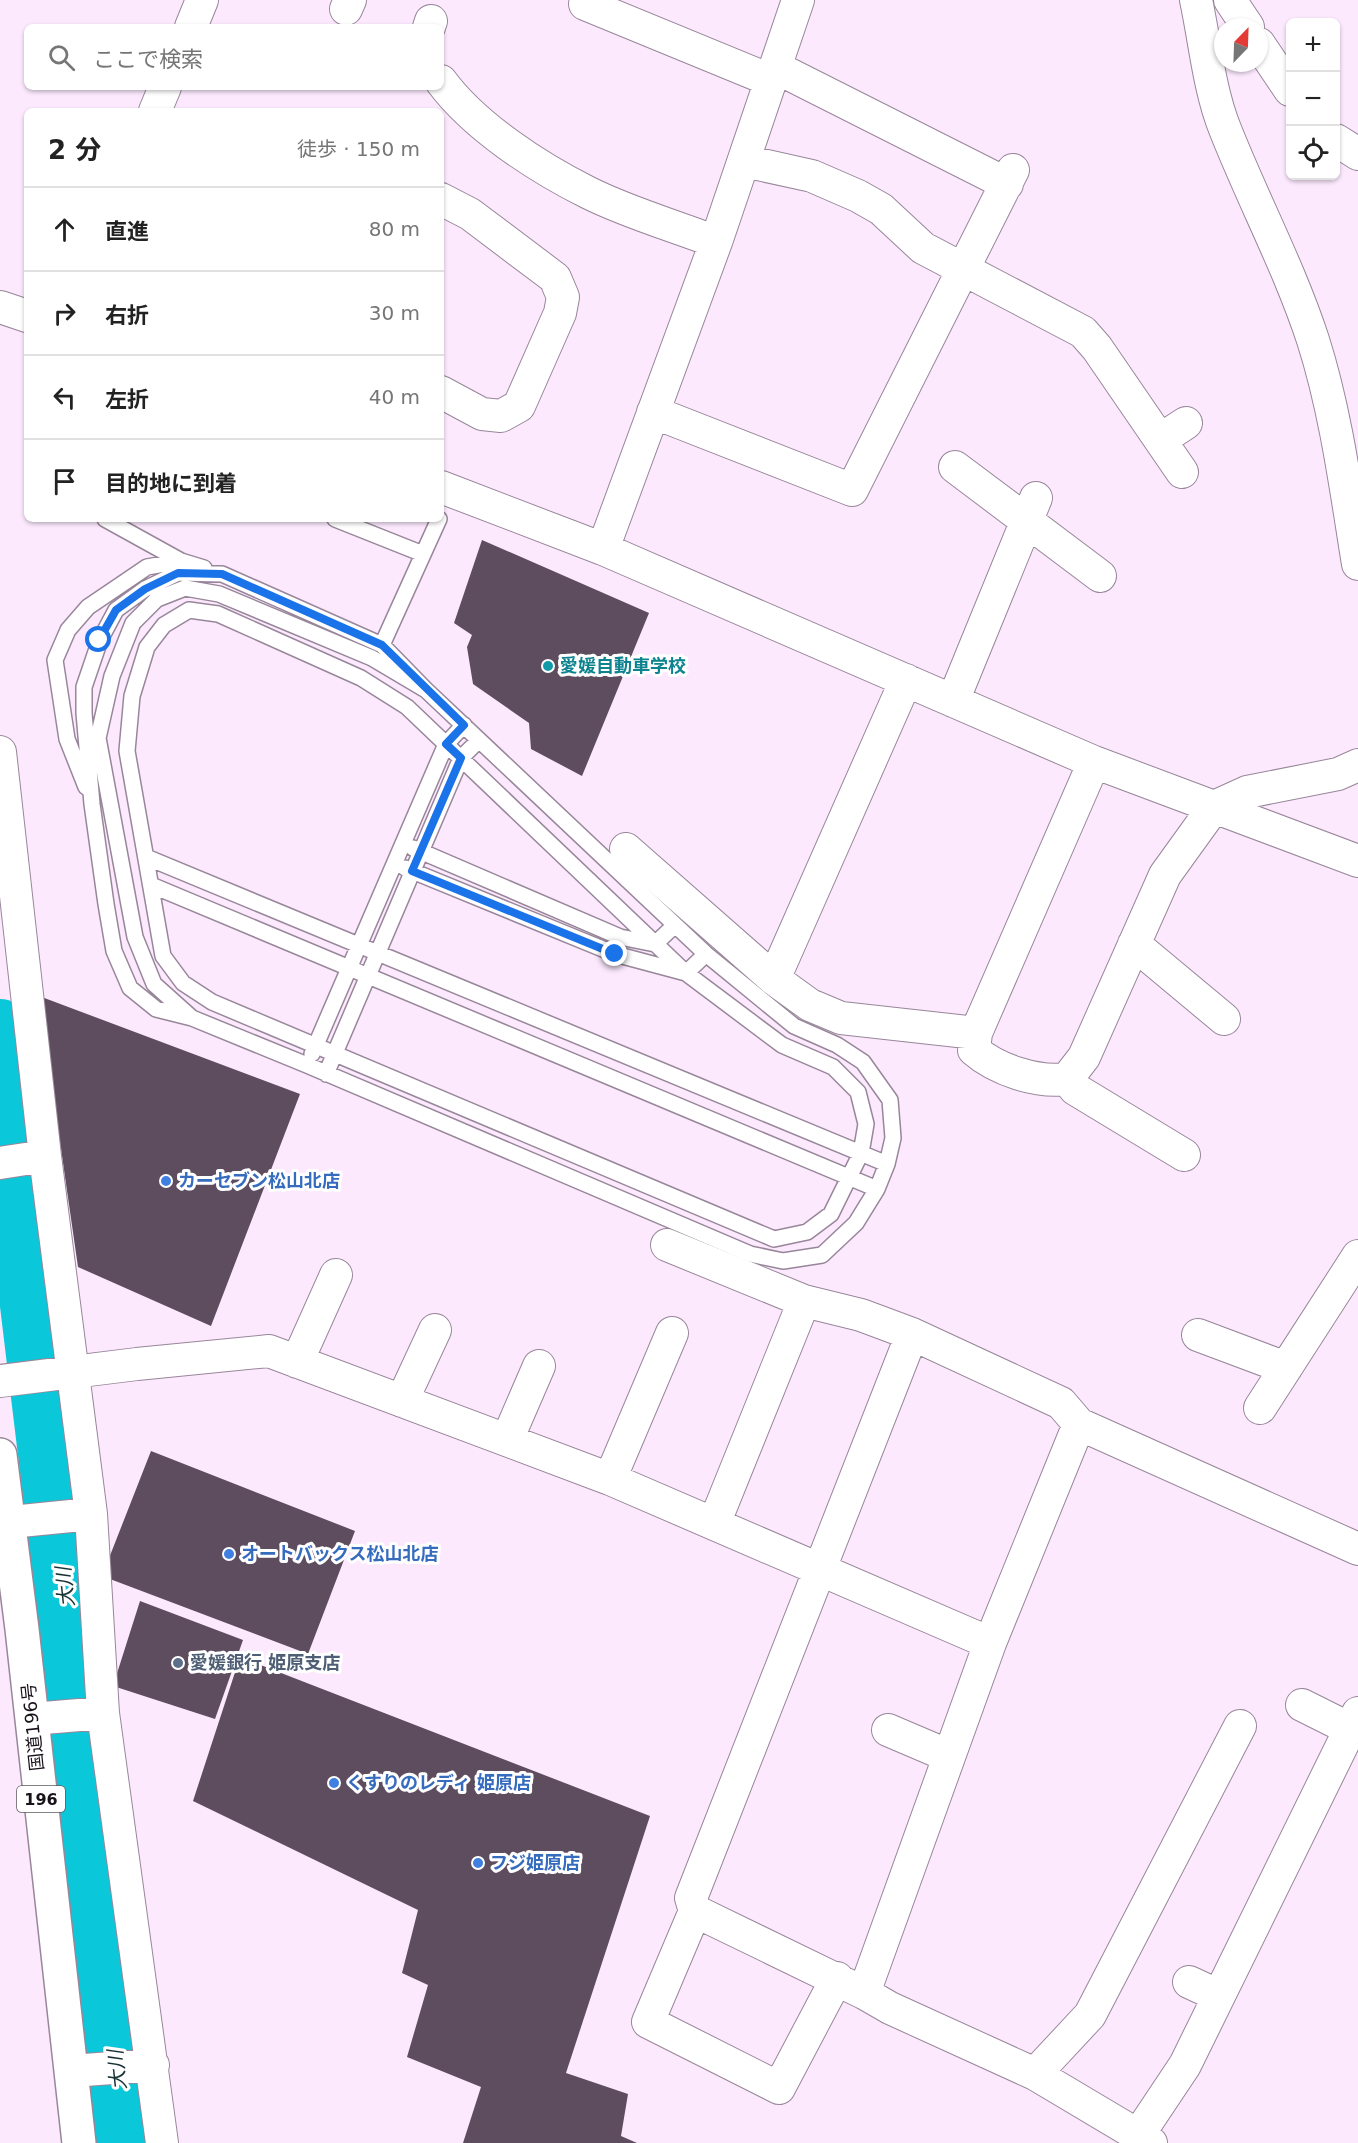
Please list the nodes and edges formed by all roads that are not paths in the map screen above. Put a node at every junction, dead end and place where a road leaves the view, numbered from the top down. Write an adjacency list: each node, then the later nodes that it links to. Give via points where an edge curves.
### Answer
1 (202, 0): 7 (street)
2 (798, 0): 9 (street)
3 (1196, 0): 36 (street, via 1224,128 1282,257 1314,341)
4 (1230, 0): 6 (street)
5 (585, 4): 9 (street)
6 (1242, 18)
7 (192, 24)
8 (1268, 57): 10 (street)
9 (773, 74): 16 (street); 19 (street, via 1010,177)
10 (1286, 84)
11 (444, 85): 18 (street, via 458,104 501,138 588,193)
12 (164, 90): 13 (street)
13 (156, 108)
14 (1340, 143): 15 (street)
15 (1358, 154)
16 (744, 161): 18 (street); 19 (street, via 812,176 858,196 881,209 923,248)
17 (444, 201): 22 (street, via 470,214 555,278 563,297 560,314 519,406 501,416 482,414)
18 (716, 242): 23 (street)
19 (965, 269): 23 (street, via 852,490); 25 (street, via 1083,332)
20 (0, 307): 21 (street)
21 (24, 315)
22 (444, 394)
23 (653, 412): 33 (street)
24 (1186, 423): 25 (street)
25 (1160, 440): 27 (street)
26 (955, 467): 29 (street)
27 (1182, 472)
28 (444, 503): 33 (street)
29 (1031, 509): 38 (street); 42 (street)
30 (110, 522): 35 (lane)
31 (343, 522): 34 (lane)
32 (436, 522): 34 (lane)
33 (603, 549): 40 (street)
34 (423, 554): 39 (lane)
35 (181, 561): 37 (lane); 50 (lane, via 147,567 88,607 68,630 55,660 67,740)
36 (1358, 564)
37 (222, 574): 39 (lane); 50 (lane, via 178,573 145,589 116,610 99,640 84,687)
38 (1100, 576)
39 (382, 645): 41 (lane)
40 (906, 680): 42 (street); 69 (street)
41 (426, 690): 43 (lane); 70 (lane, via 372,658 219,594 185,588 157,599 134,623 112,676 98,738 135,937 154,984)
42 (953, 701): 48 (street)
43 (464, 725): 44 (lane); 45 (lane)
44 (479, 740): 47 (lane); 60 (lane)
45 (446, 744): 47 (lane); 52 (lane); 55 (lane, via 407,707 361,678 218,614 189,610 164,625 147,647 132,696 126,751)
46 (0, 752): 80 (street)
47 (461, 758): 54 (lane); 61 (lane)
48 (1094, 762): 51 (street); 72 (street)
49 (1358, 765): 51 (street, via 1338,774 1247,792)
50 (92, 804): 70 (lane, via 114,951 130,988 156,1009)
51 (1214, 807): 56 (street); 62 (street, via 1165,875)
52 (402, 843): 54 (lane); 57 (lane)
53 (627, 849): 69 (street)
54 (421, 852): 58 (lane); 61 (lane, via 620,937)
55 (146, 857): 59 (lane); 63 (lane)
56 (1358, 861)
57 (394, 864): 58 (lane); 63 (lane)
58 (412, 871): 64 (lane); 67 (lane, via 615,954)
59 (151, 885): 66 (lane); 73 (lane, via 163,956 183,983 212,1002)
60 (675, 925): 61 (lane); 65 (lane)
61 (655, 944): 67 (lane)
62 (1134, 944): 71 (street); 77 (street, via 1084,1057)
63 (358, 945): 64 (lane); 66 (lane)
64 (377, 953): 68 (lane); 78 (lane)
65 (706, 954): 67 (lane); 82 (lane, via 794,1026 837,1045 863,1062 890,1100 893,1138)
66 (349, 969): 68 (lane); 73 (lane)
67 (686, 973): 78 (lane, via 782,1045 833,1066 858,1092 866,1124)
68 (367, 976): 74 (lane); 83 (lane)
69 (774, 979): 72 (street, via 810,1005 841,1018)
70 (192, 1018): 75 (lane)
71 (1224, 1019)
72 (976, 1033): 77 (street, via 974,1050 986,1060 1043,1081)
73 (316, 1044): 74 (lane); 75 (lane)
74 (335, 1052): 76 (lane); 83 (lane, via 774,1239 807,1232 831,1214)
75 (307, 1065): 76 (lane)
76 (326, 1074): 84 (lane, via 750,1254 783,1260 822,1255 856,1223)
77 (1067, 1079): 79 (street, via 1075,1089)
78 (861, 1153): 82 (lane); 83 (lane)
79 (1184, 1155)
80 (41, 1157): 81 (street); 96 (street)
81 (0, 1163)
82 (887, 1164): 84 (lane)
83 (850, 1178): 84 (lane)
84 (877, 1189)
85 (667, 1245): 88 (street)
86 (1358, 1256): 95 (street)
87 (336, 1275): 93 (street)
88 (804, 1301): 91 (street, via 861,1315); 106 (street)
89 (435, 1330): 98 (street)
90 (672, 1333): 103 (street)
91 (912, 1334): 100 (street, via 1061,1403); 108 (street)
92 (1198, 1335): 95 (street)
93 (297, 1362): 96 (street, via 269,1351); 98 (street)
94 (539, 1366): 101 (street)
95 (1286, 1368): 99 (street)
96 (67, 1372): 97 (street); 104 (street)
97 (10, 1380)
98 (402, 1401): 101 (street)
99 (1260, 1408)
100 (1079, 1424): 107 (street); 110 (street)
101 (507, 1440): 103 (street)
102 (0, 1455): 105 (highway, 国道196号 / 196)
103 (610, 1479): 106 (street)
104 (84, 1515): 105 (street); 112 (street)
105 (14, 1522): 109 (highway, 国道196号 / 196)
106 (714, 1524): 108 (street)
107 (1358, 1549)
108 (819, 1569): 110 (street); 118 (street, via 691,1898)
109 (11, 1627): 113 (highway, 国道196号 / 196)
110 (990, 1643): 117 (street)
111 (1302, 1705): 114 (street)
112 (102, 1714): 113 (street); 123 (street)
113 (44, 1718): 124 (highway, 国道196号 / 196)
114 (1354, 1721): 122 (street)
115 (1240, 1726): 125 (street, via 1090,2014)
116 (888, 1730): 117 (street)
117 (950, 1756): 121 (street)
118 (695, 1911): 119 (street); 119 (street, via 648,2022 779,2088)
119 (837, 1978): 121 (street)
120 (1189, 1982): 122 (street)
121 (864, 1993): 125 (street)
122 (1219, 1996): 126 (street)
123 (144, 2065): 124 (street); 128 (street)
124 (82, 2070): 127 (highway, 国道196号 / 196)
125 (1035, 2074): 126 (street)
126 (1144, 2140)
127 (79, 2143)
128 (162, 2143)

